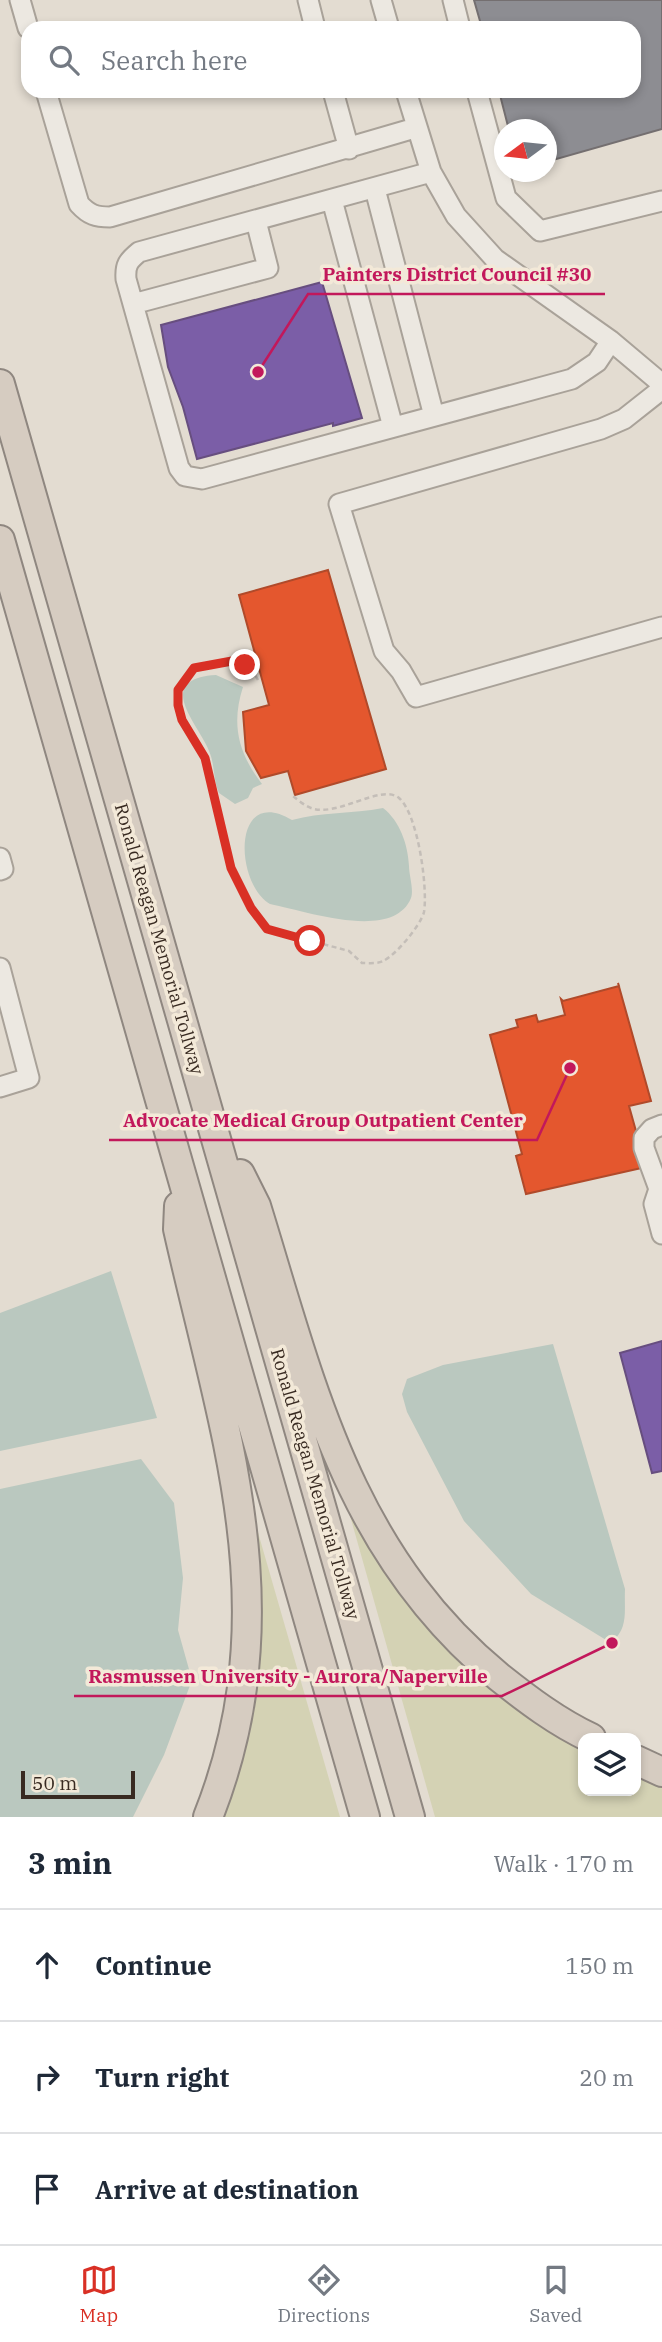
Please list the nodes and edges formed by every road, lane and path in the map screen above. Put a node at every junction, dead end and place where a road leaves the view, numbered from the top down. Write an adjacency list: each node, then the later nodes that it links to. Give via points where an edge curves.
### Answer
1 (20, 0): 5 (street)
2 (308, 0): 6 (street)
3 (381, 0): 7 (street)
4 (453, 0): 8 (street)
5 (26, 21)
6 (314, 21)
7 (387, 21)
8 (458, 21)
9 (48, 98): 14 (street, via 79,205 98,217)
10 (335, 98): 14 (street)
11 (407, 98): 13 (street)
12 (479, 98): 18 (street, via 506,198 540,231)
13 (415, 128): 14 (street); 15 (street)
14 (349, 149)
15 (431, 172): 16 (street); 21 (street, via 456,216 495,259)
16 (375, 189): 17 (street); 24 (street)
17 (332, 200): 19 (street); 25 (street)
18 (662, 201)
19 (256, 221): 20 (street, via 139,252 125,267); 20 (street, via 268,268)
20 (133, 304): 25 (street, via 179,468 192,479)
21 (611, 341): 23 (street); 24 (street, via 592,367 572,379)
22 (0, 384): 34 (highway, Ronald Reagan Memorial Tollway)
23 (662, 386): 27 (street, via 624,419 601,429 339,504 384,651 416,697)
24 (434, 416): 25 (street)
25 (393, 428)
26 (0, 540): 36 (highway)
27 (662, 627)
28 (258, 680): 29 (path, via 245,665 217,662 194,668 178,690 182,720 205,758 239,888 267,929 349,951 362,963 383,961 406,942 424,913 422,867 409,813 398,797 386,793 329,810 311,808)
29 (293, 796)
30 (0, 858): 31 (street)
31 (0, 870)
32 (0, 968): 33 (street, via 29,1078)
33 (0, 1087)
34 (209, 1111): 39 (highway, via 256,1206 322,1418 371,1526 417,1595 459,1642 532,1704); 44 (highway, Ronald Reagan Memorial Tollway)
35 (662, 1125): 37 (street, via 644,1138)
36 (182, 1175): 42 (highway, via 178,1229 240,1504 249,1603 244,1687 235,1735); 43 (highway)
37 (661, 1189): 38 (street, via 654,1204)
38 (662, 1234)
39 (582, 1733)
40 (641, 1762): 41 (highway)
41 (662, 1772)
42 (208, 1817)
43 (365, 1817)
44 (410, 1817)

